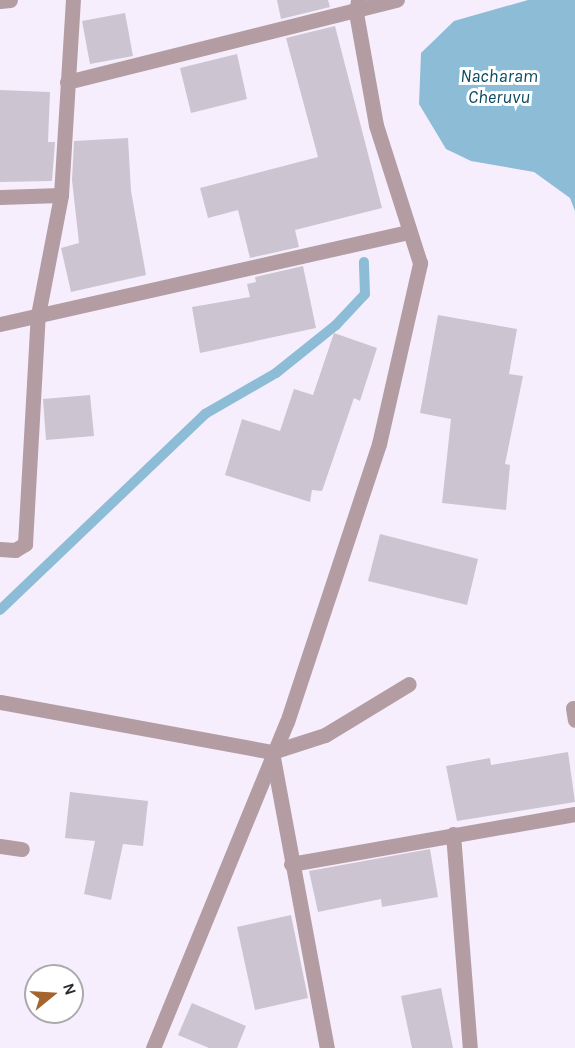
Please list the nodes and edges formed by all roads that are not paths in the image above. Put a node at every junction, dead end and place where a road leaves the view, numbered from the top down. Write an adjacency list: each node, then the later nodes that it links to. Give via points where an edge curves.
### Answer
1 (10, 0): 4 (street)
2 (73, 0): 6 (street)
3 (397, 0): 5 (street)
4 (0, 1)
5 (357, 6): 6 (street); 9 (street, via 376,125)
6 (67, 82): 7 (street)
7 (61, 195): 8 (street); 10 (street)
8 (0, 197)
9 (409, 232): 10 (street); 15 (street, via 420,264 379,444 287,722)
10 (38, 315): 11 (street); 12 (street, via 25,544 15,550)
11 (0, 324)
12 (0, 549)
13 (410, 684): 15 (street, via 325,735)
14 (0, 702): 15 (street)
15 (272, 752): 20 (street); 21 (street)
16 (575, 814): 17 (street)
17 (453, 834): 20 (street); 23 (street)
18 (0, 846): 19 (street)
19 (22, 849)
20 (291, 864): 22 (street)
21 (153, 1048)
22 (327, 1048)
23 (470, 1048)

